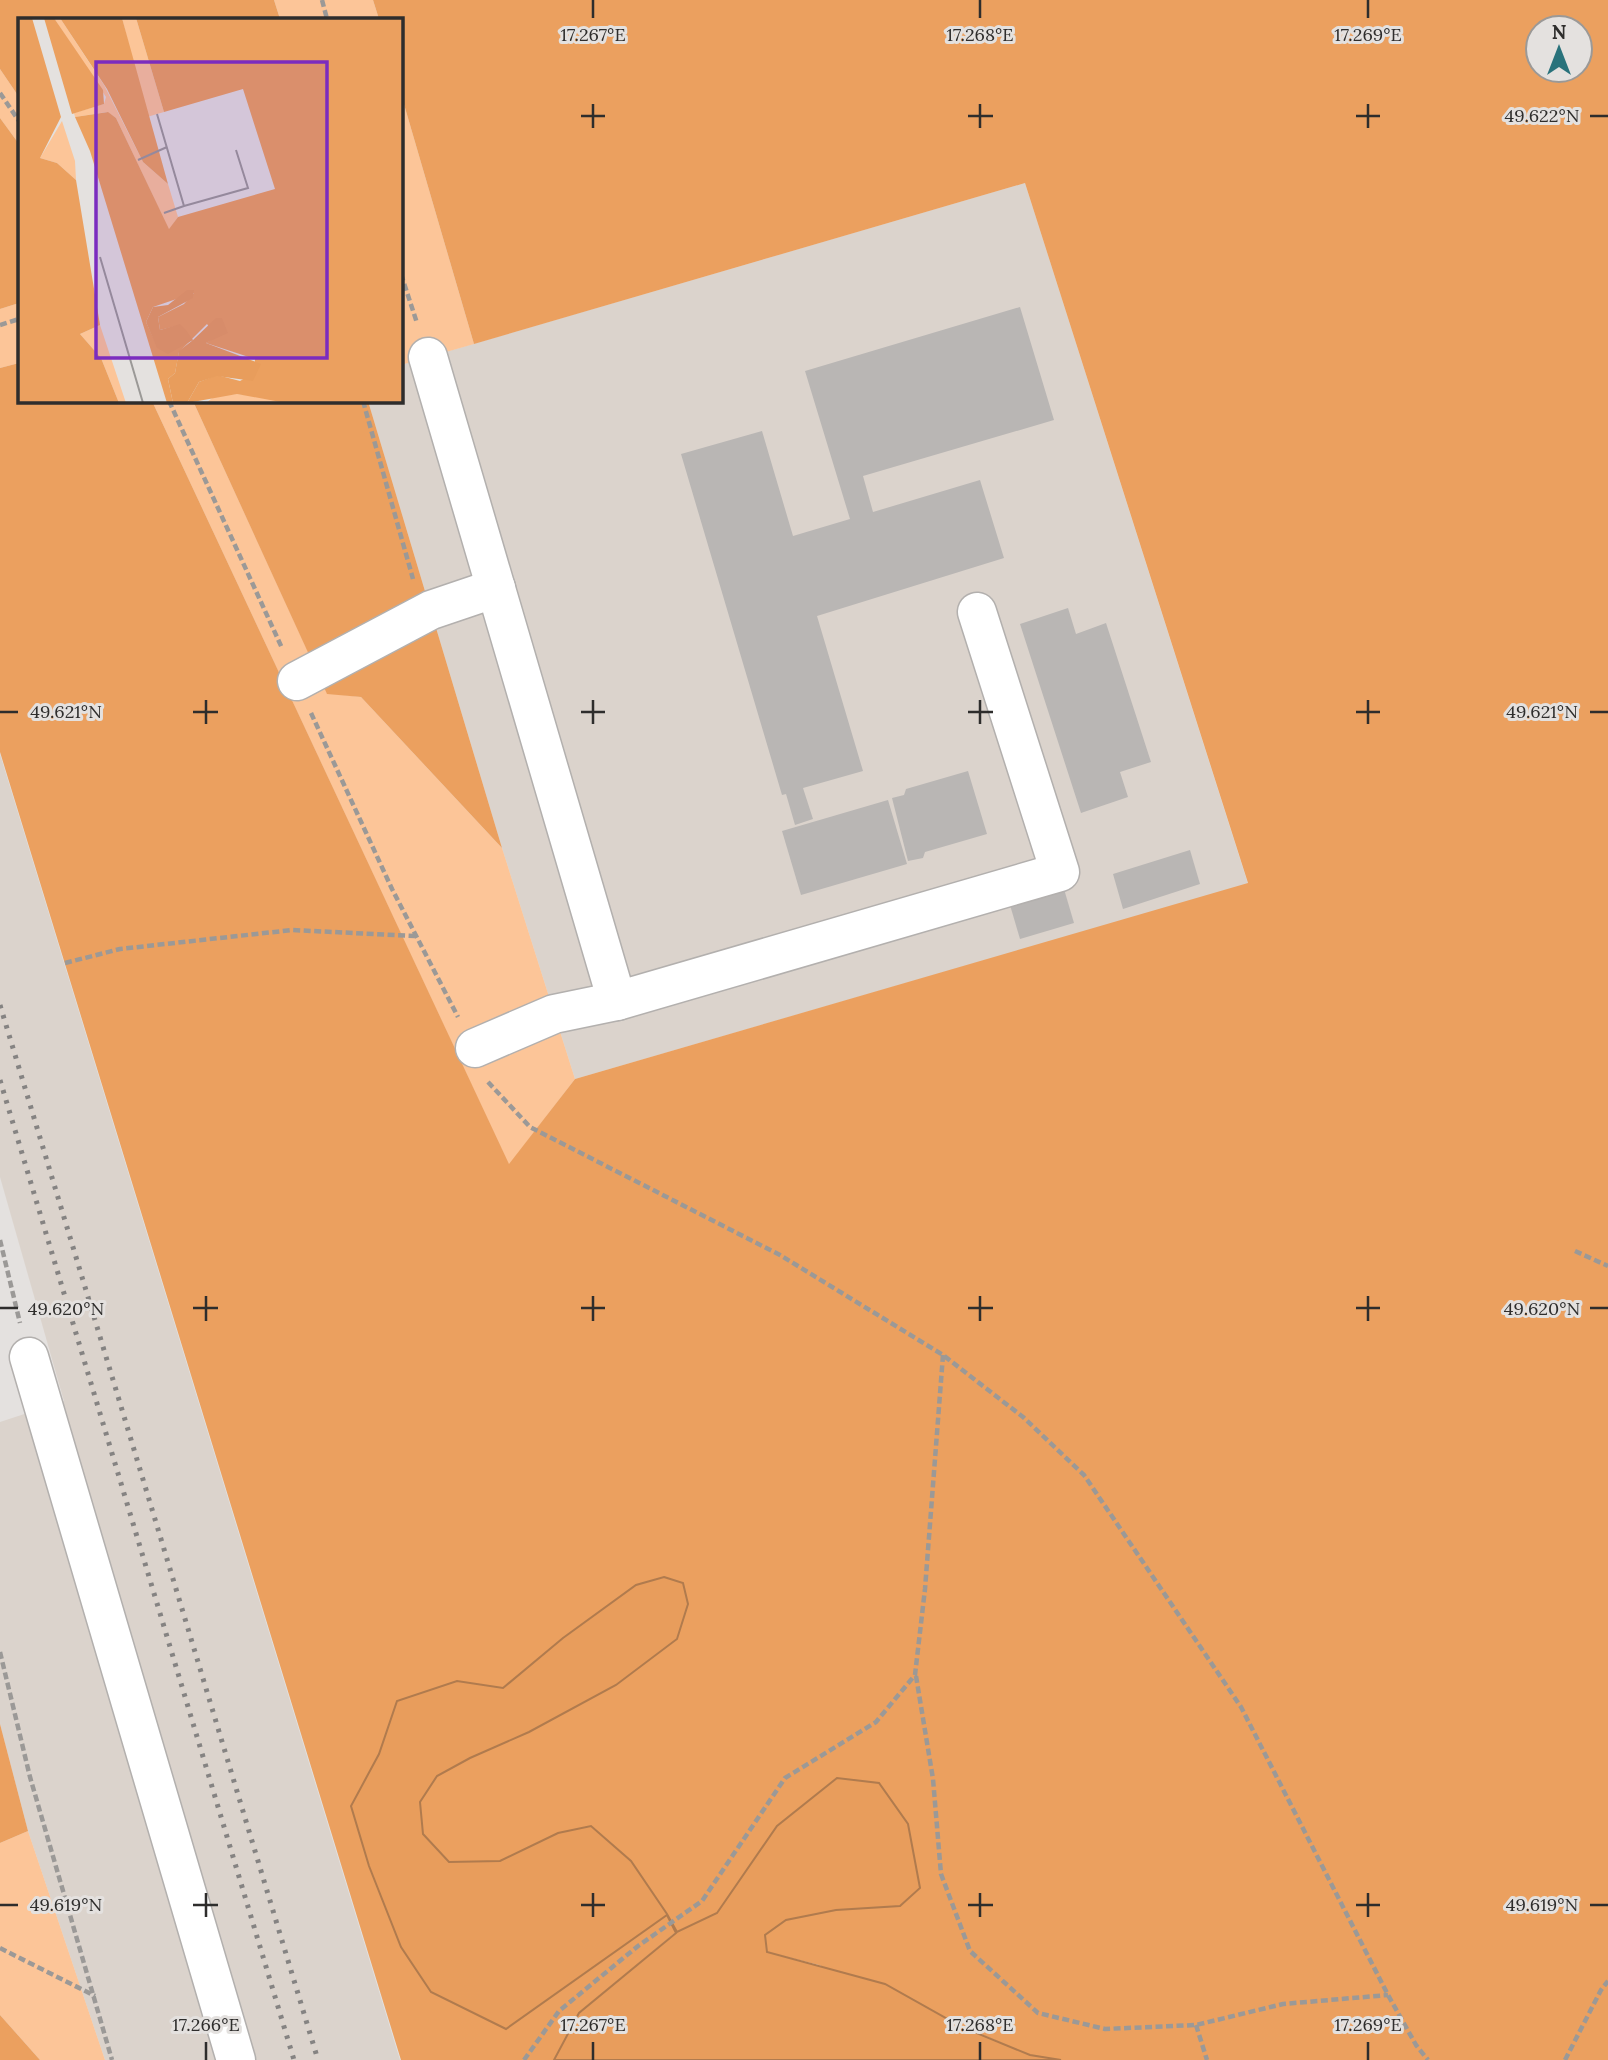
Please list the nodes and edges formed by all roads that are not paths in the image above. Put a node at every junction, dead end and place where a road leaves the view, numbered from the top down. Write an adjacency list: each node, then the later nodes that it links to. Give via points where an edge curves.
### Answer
1 (428, 357): 2 (lane)
2 (496, 588): 4 (lane, via 423,614); 5 (lane)
3 (977, 612): 5 (lane, via 1059,872)
4 (297, 681)
5 (617, 1001): 6 (lane, via 554,1014)
6 (475, 1048)
7 (29, 1357): 8 (lane)
8 (236, 2060)

